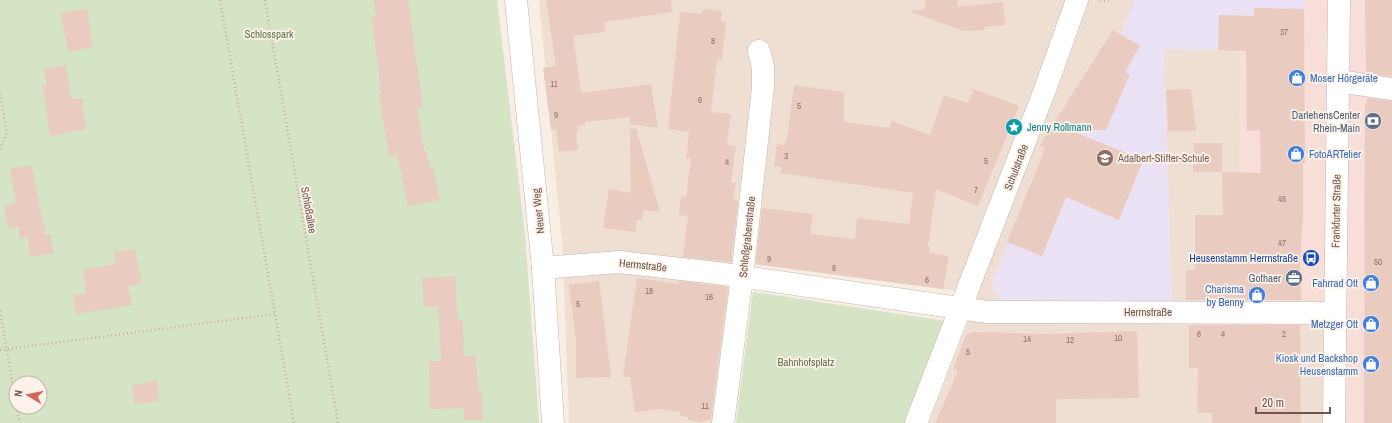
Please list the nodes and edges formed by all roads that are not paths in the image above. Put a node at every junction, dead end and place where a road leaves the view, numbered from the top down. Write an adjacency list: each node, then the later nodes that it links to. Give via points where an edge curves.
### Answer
1 (516, 0): 7 (street, Neuer Weg)
2 (1077, 0): 9 (street, Schulstraße)
3 (1339, 0): 5 (street, Frankfurter Straße)
4 (759, 51): 8 (street, Schloßgrabenstraße, via 763,67 763,87)
5 (1338, 80): 6 (street); 10 (street, Frankfurter Straße)
6 (1392, 89)
7 (543, 268): 8 (street, Herrnstraße, via 619,262); 11 (street, Neuer Weg)
8 (742, 278): 9 (street); 12 (street, Schloßgrabenstraße)
9 (961, 310): 10 (street, Herrnstraße); 13 (street)
10 (1335, 313): 14 (street, Frankfurter Straße)
11 (553, 423)
12 (723, 423)
13 (916, 423)
14 (1334, 423)

